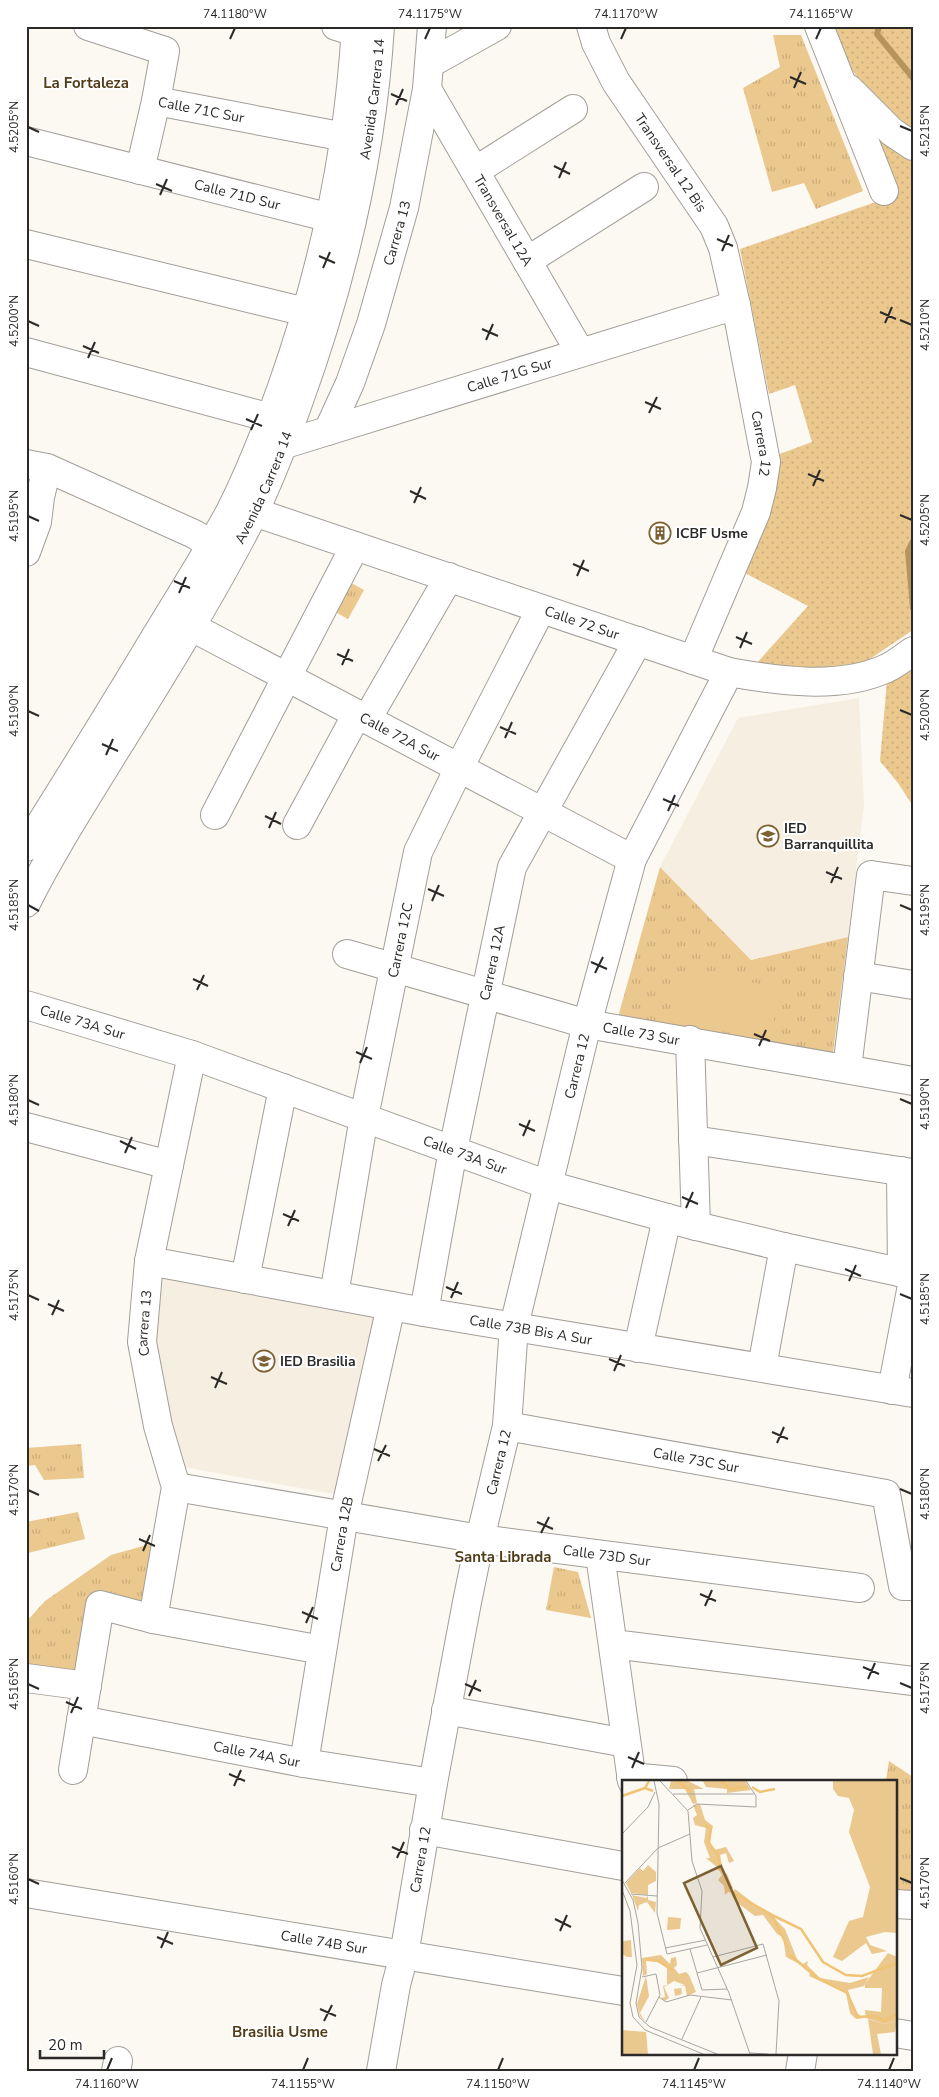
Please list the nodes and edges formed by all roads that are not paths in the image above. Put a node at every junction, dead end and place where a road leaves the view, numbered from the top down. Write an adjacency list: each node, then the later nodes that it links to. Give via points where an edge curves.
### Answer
1 (88, 26): 9 (street, Calle 71C Sur, via 165,51)
2 (432, 26): 7 (street, Carrera 13)
3 (497, 26): 7 (street)
4 (591, 26): 21 (street, Transversal 12 Bis, via 616,82 714,226 723,248)
5 (819, 26): 8 (street)
6 (357, 28): 11 (street, Avenida Carrera 14); 27 (street, Avenida Carrera 14, via 374,103 362,174 344,258 310,372)
7 (428, 76): 15 (street, Transversal 12A); 26 (street, Carrera 13, via 406,199 388,266 350,383)
8 (840, 80): 13 (street, via 892,132); 17 (street)
9 (156, 101): 11 (street, Calle 71C Sur); 14 (street)
10 (573, 109): 15 (street)
11 (345, 138): 18 (street, Avenida Carrera 14)
12 (26, 141): 14 (street, Calle 71D Sur)
13 (913, 146)
14 (140, 170): 18 (street, Calle 71D Sur)
15 (475, 171): 20 (street, Transversal 12A)
16 (644, 187): 20 (street)
17 (884, 191)
18 (331, 218): 22 (street, Avenida Carrera 14)
19 (26, 244): 22 (street)
20 (527, 261): 24 (street, Transversal 12A)
21 (736, 305): 24 (street, Calle 71G Sur); 38 (street, Carrera 12, via 766,462 756,512)
22 (306, 312): 25 (street, Avenida Carrera 14)
23 (26, 352): 25 (street)
24 (580, 352): 26 (street, Calle 71G Sur)
25 (271, 418): 30 (street, Avenida Carrera 14, via 248,474)
26 (328, 431): 27 (street, Calle 71G Sur)
27 (282, 445): 29 (street, Avenida Carrera 14)
28 (36, 466): 30 (street); 32 (street, via 40,497 37,522)
29 (254, 512): 31 (street, Calle 72 Sur); 35 (street, Avenida Carrera 14)
30 (212, 544): 35 (street, Avenida Carrera 14)
31 (355, 546): 33 (street, Calle 72 Sur); 40 (street)
32 (26, 552)
33 (449, 577): 34 (street, Calle 72 Sur); 41 (street)
34 (541, 609): 36 (street, Calle 72 Sur); 42 (street, Carrera 12C)
35 (180, 621): 40 (street, Calle 72A Sur); 46 (street, Avenida Carrera 14); 49 (street, Avenida Carrera 14, via 167,667 63,833)
36 (638, 641): 38 (street, Calle 72 Sur); 43 (street, Carrera 12A)
37 (908, 654): 39 (street, Calle 72 Sur, via 888,668 869,675 822,681 775,680)
38 (693, 660): 39 (street, Calle 72 Sur)
39 (729, 672): 47 (street, Carrera 12)
40 (287, 677): 41 (street, Calle 72A Sur); 44 (street)
41 (362, 717): 42 (street, Calle 72A Sur); 45 (street)
42 (459, 768): 43 (street, Calle 72A Sur); 51 (street, Carrera 12C, via 418,852)
43 (543, 812): 47 (street, Calle 72A Sur); 54 (street, Carrera 12A, via 512,867)
44 (215, 815)
45 (297, 825)
46 (26, 847)
47 (632, 859): 56 (street, Carrera 12)
48 (913, 881): 52 (street, via 871,874)
49 (26, 903)
50 (347, 954): 51 (street, Calle 73 Sur)
51 (396, 967): 54 (street, Calle 73 Sur); 62 (street, Carrera 12C)
52 (858, 976): 53 (street); 59 (street)
53 (913, 985)
54 (486, 993): 56 (street, Calle 73 Sur); 65 (street, Carrera 12A)
55 (26, 1005): 58 (street, Calle 73A Sur)
56 (588, 1024): 57 (street, Calle 73 Sur); 68 (street, Carrera 12)
57 (690, 1040): 59 (street, Calle 73 Sur); 64 (street)
58 (192, 1055): 61 (street, Calle 73A Sur); 66 (street, Carrera 13)
59 (847, 1068): 60 (street, Calle 73 Sur)
60 (913, 1081)
61 (283, 1088): 62 (street, Calle 73A Sur); 74 (street)
62 (364, 1117): 65 (street, Calle 73A Sur); 75 (street, Carrera 12C)
63 (26, 1127): 66 (street)
64 (693, 1140): 67 (street); 70 (street)
65 (453, 1150): 68 (street, Calle 73A Sur); 77 (street, Carrera 12A)
66 (169, 1165): 72 (street, Carrera 13)
67 (907, 1172): 73 (street)
68 (548, 1185): 69 (street, Calle 73A Sur); 78 (street, Carrera 12)
69 (667, 1218): 70 (street, Calle 73A Sur); 79 (street)
70 (696, 1226): 71 (street, Calle 73A Sur)
71 (784, 1247): 73 (street, Calle 73A Sur); 80 (street)
72 (149, 1261): 74 (street, Calle 73B Bis A Sur); 83 (street, Carrera 13, via 142,1342 158,1426)
73 (909, 1276): 81 (street)
74 (245, 1279): 75 (street, Calle 73B Bis A Sur)
75 (334, 1295): 76 (street, Calle 73B Bis A Sur)
76 (391, 1306): 77 (street, Calle 73B Bis A Sur); 84 (street, Carrera 12B)
77 (424, 1312): 78 (street, Calle 73B Bis A Sur)
78 (514, 1326): 79 (street, Calle 73B Bis A Sur); 82 (street, Carrera 12)
79 (638, 1348): 80 (street, Calle 73B Bis A Sur)
80 (762, 1367): 81 (street, Calle 73B Bis A Sur)
81 (902, 1391)
82 (507, 1426): 85 (street, Carrera 12); 87 (street, Calle 73C Sur, via 886,1494)
83 (176, 1487): 84 (street, Calle 73D Sur); 89 (street, Carrera 13)
84 (344, 1516): 85 (street, Calle 73D Sur); 91 (street, Carrera 12B)
85 (480, 1539): 86 (street, Calle 73D Sur); 95 (street, Carrera 12)
86 (600, 1555): 88 (street, Calle 73D Sur); 90 (street)
87 (908, 1586)
88 (860, 1588)
89 (153, 1619): 91 (street); 94 (street, via 100,1605)
90 (613, 1644): 93 (street); 97 (street)
91 (322, 1650): 98 (street, Carrera 12B)
92 (26, 1678): 94 (street)
93 (913, 1681)
94 (87, 1686): 96 (street)
95 (446, 1710): 97 (street); 102 (street, Carrera 12)
96 (81, 1720): 98 (street, Calle 74A Sur); 99 (street)
97 (626, 1743): 100 (street)
98 (304, 1763): 102 (street, Calle 74A Sur)
99 (73, 1770)
100 (632, 1779): 101 (street)
101 (652, 1780)
102 (432, 1783): 103 (street, Carrera 12)
103 (424, 1830): 104 (street); 108 (street, Carrera 12)
104 (622, 1866)
105 (26, 1893): 108 (street, Calle 74B Sur)
106 (896, 1904): 107 (street)
107 (913, 1905)
108 (404, 1955): 109 (street, Calle 74B Sur); 113 (street, Carrera 12)
109 (622, 1991)
110 (896, 2033): 111 (street)
111 (913, 2036)
112 (803, 2054): 114 (street)
113 (381, 2071)
114 (800, 2071)

